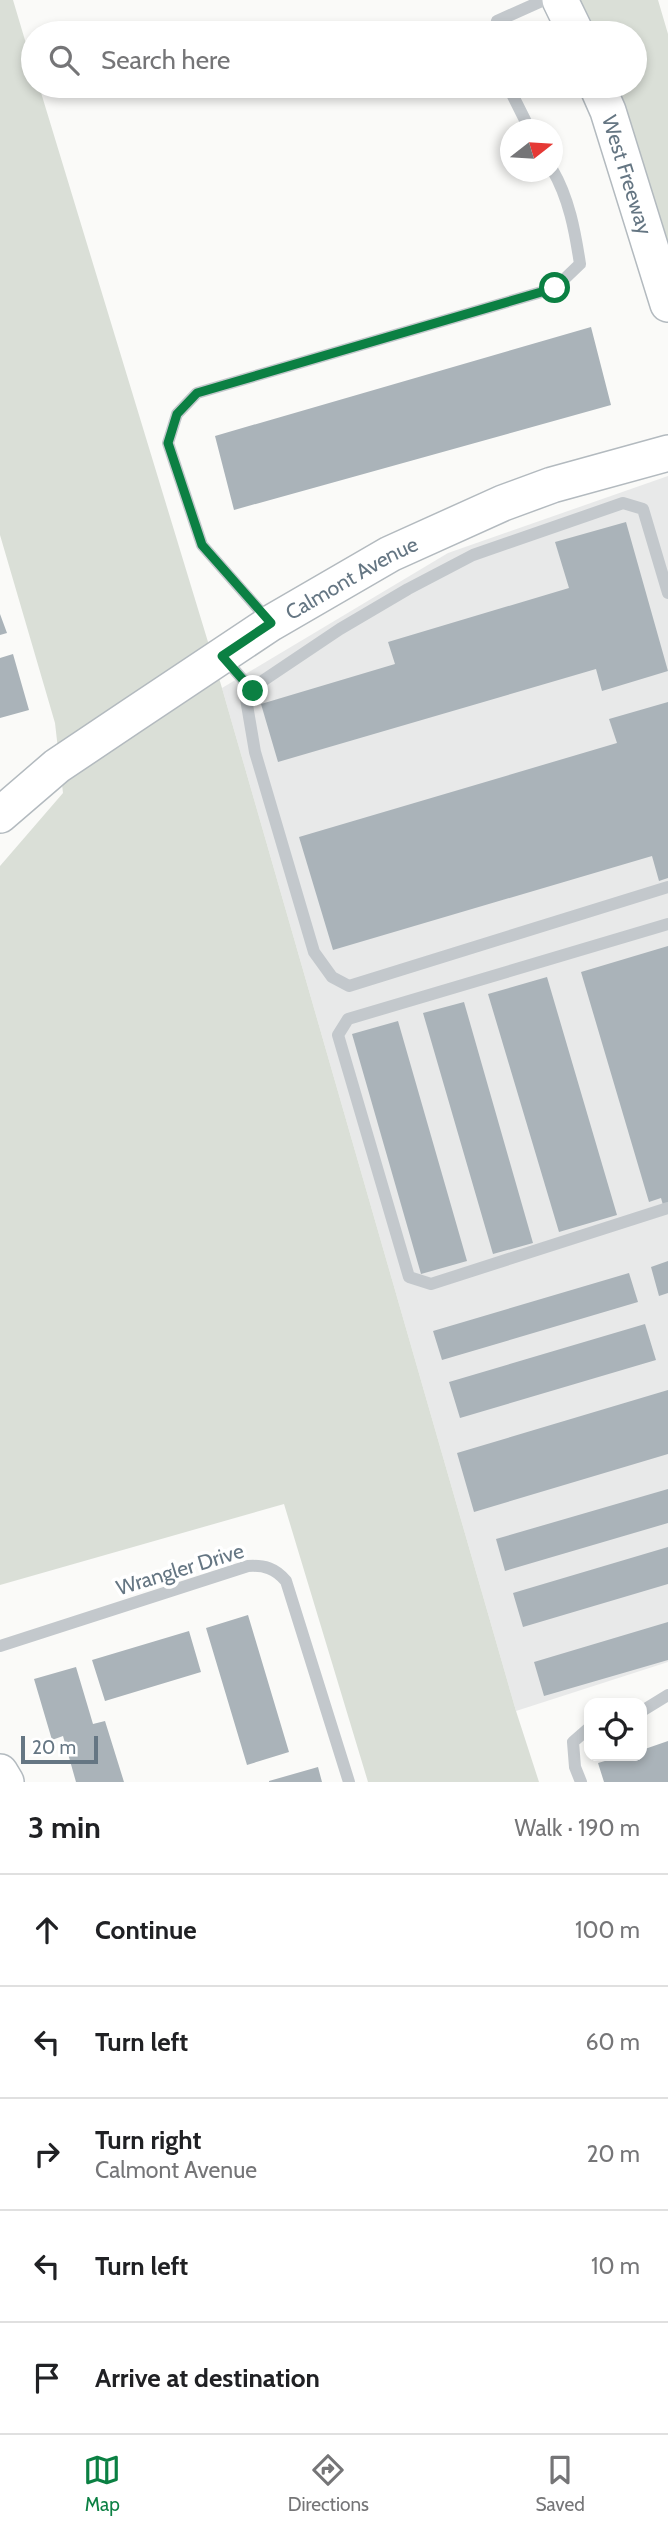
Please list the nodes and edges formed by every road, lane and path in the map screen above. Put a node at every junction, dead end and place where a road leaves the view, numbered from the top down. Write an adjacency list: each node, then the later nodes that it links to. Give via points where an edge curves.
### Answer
1 (544, 0): 3 (lane)
2 (560, 0): 4 (street)
3 (497, 21)
4 (570, 21)
5 (514, 98): 7 (lane)
6 (602, 98): 9 (street, West Freeway)
7 (524, 119)
8 (560, 182): 12 (lane, via 575,226 580,264 555,288 197,393 177,414 168,443 202,545)
9 (668, 304)
10 (668, 453): 12 (street, Calmont Avenue, via 503,503 390,554)
11 (668, 593): 14 (lane, via 643,509 623,503 473,555 340,629)
12 (271, 623): 13 (street, Calmont Avenue)
13 (222, 656): 14 (lane); 15 (street, Calmont Avenue, via 57,766)
14 (253, 691): 16 (lane, via 246,699 256,752 314,952 332,977 349,986)
15 (0, 815)
16 (668, 887)
17 (668, 924): 18 (lane, via 348,1019 338,1035 409,1277 431,1284)
18 (668, 1208)
19 (0, 1646): 25 (lane, Wrangler Drive, via 262,1565 279,1572 286,1581)
20 (668, 1695): 21 (lane)
21 (647, 1708)
22 (584, 1732): 26 (lane, via 573,1742)
23 (0, 1772): 24 (street)
24 (6, 1782)
25 (349, 1782)
26 (581, 1782)

